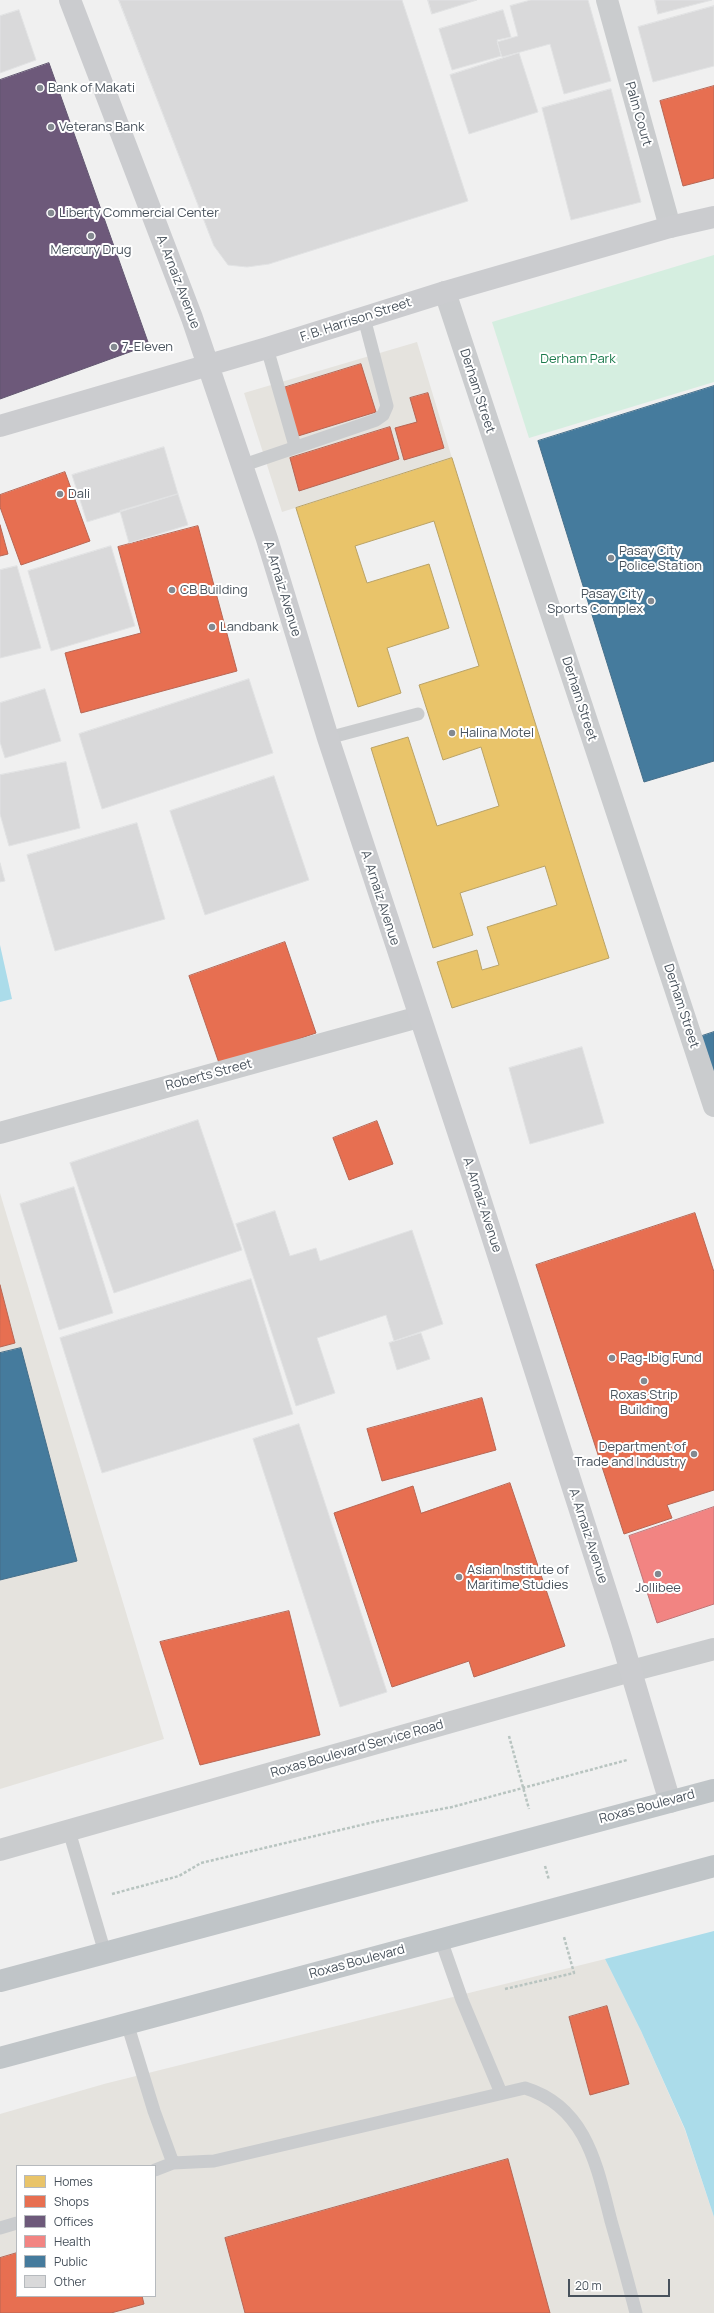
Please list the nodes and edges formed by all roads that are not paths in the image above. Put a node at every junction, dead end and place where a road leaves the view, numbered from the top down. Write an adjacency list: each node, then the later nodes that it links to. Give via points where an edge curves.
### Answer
1 (70, 0): 8 (main road, A. Arnaiz Avenue)
2 (607, 0): 4 (street, Palm Court)
3 (714, 217): 4 (main road, F. B. Harrison Street)
4 (670, 227): 5 (main road, F. B. Harrison Street)
5 (445, 292): 6 (main road, F. B. Harrison Street); 15 (street, Derham Street)
6 (364, 318): 7 (main road, F. B. Harrison Street); 10 (lane, via 387,406 383,415 376,420)
7 (267, 348): 8 (main road, F. B. Harrison Street); 10 (lane)
8 (208, 366): 9 (main road, F. B. Harrison Street); 11 (main road, A. Arnaiz Avenue)
9 (0, 426)
10 (295, 446): 11 (lane)
11 (241, 466): 13 (main road, A. Arnaiz Avenue, via 267,539)
12 (418, 714): 13 (lane)
13 (328, 738): 14 (main road, A. Arnaiz Avenue)
14 (419, 1017): 16 (street, Roberts Street); 18 (main road, A. Arnaiz Avenue, via 478,1190)
15 (713, 1102)
16 (0, 1133)
17 (714, 1649): 18 (street, Roxas Boulevard Service Road)
18 (631, 1670): 20 (main road, A. Arnaiz Avenue); 21 (street, Roxas Boulevard Service Road)
19 (714, 1790): 20 (highway, Roxas Boulevard)
20 (670, 1802): 25 (highway, Roxas Boulevard)
21 (69, 1831): 22 (street, Roxas Boulevard Service Road); 25 (lane)
22 (0, 1850)
23 (714, 1866): 24 (highway, Roxas Boulevard)
24 (441, 1940): 27 (highway, Roxas Boulevard); 29 (lane, via 462,2000)
25 (105, 1953): 26 (highway, Roxas Boulevard)
26 (0, 1981)
27 (127, 2023): 28 (highway, Roxas Boulevard); 30 (lane)
28 (0, 2058)
29 (501, 2093): 30 (lane, via 214,2161); 34 (lane, via 526,2088 544,2094 562,2107 581,2132 596,2161)
30 (173, 2163): 31 (lane)
31 (156, 2170)
32 (16, 2223): 33 (lane)
33 (0, 2228)
34 (636, 2313)

